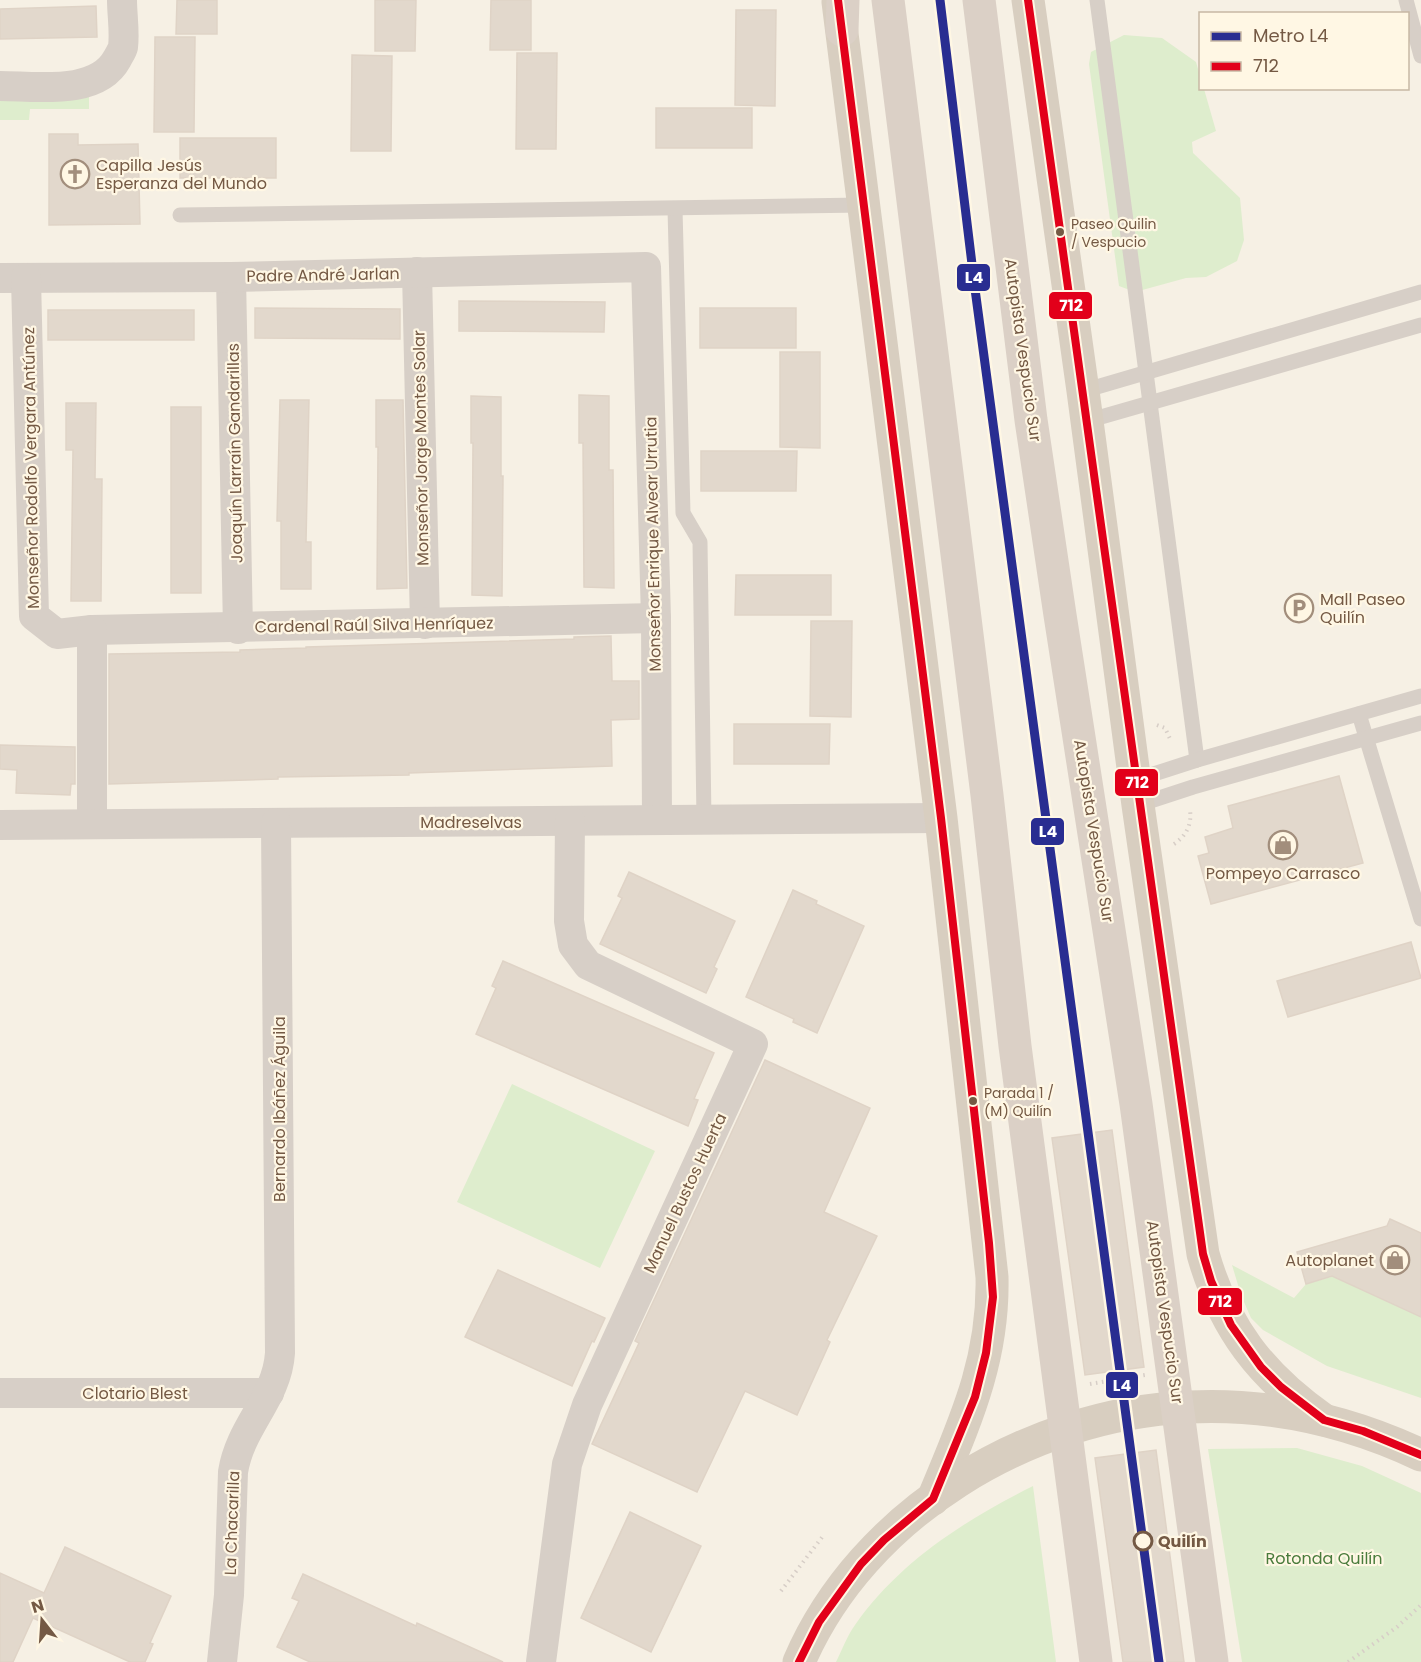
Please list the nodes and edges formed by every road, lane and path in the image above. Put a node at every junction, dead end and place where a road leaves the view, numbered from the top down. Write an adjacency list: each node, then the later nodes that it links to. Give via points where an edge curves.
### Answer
1 (122, 0): 9 (street, via 123,49 114,66 103,75 70,86)
2 (888, 0): 55 (highway, via 1015,1046)
3 (978, 0): 56 (highway, Autopista Vespucio Sur, via 1031,420 1136,1104)
4 (1028, 0): 21 (main road)
5 (1097, 0): 19 (lane)
6 (1406, 0): 8 (lane)
7 (841, 10): 10 (main road)
8 (1421, 56)
9 (0, 86)
10 (863, 206): 11 (lane); 33 (main road)
11 (675, 209): 12 (lane); 35 (lane, via 683,513 700,542)
12 (180, 215)
13 (645, 267): 14 (street, Padre André Jarlan); 22 (street, Monseñor Enrique Alvear Urrutia)
14 (417, 272): 15 (street, Padre André Jarlan); 23 (street, Monseñor Jorge Montes Solar)
15 (231, 277): 16 (street, Padre André Jarlan); 24 (street, Joaquín Larraín Gandarillas)
16 (13, 278): 25 (street, Monseñor Rodolfo Vergara Antúnez, via 34,616 57,634)
17 (1421, 292): 19 (lane)
18 (1421, 325): 20 (lane)
19 (1145, 372): 20 (lane); 21 (lane)
20 (1149, 403): 21 (lane); 30 (lane)
21 (1085, 406): 31 (main road)
22 (656, 618): 23 (street, Cardenal Raúl Silva Henríquez); 34 (street, Monseñor Enrique Alvear Urrutia)
23 (425, 624): 24 (street, Cardenal Raúl Silva Henríquez)
24 (238, 629): 25 (street, Cardenal Raúl Silva Henríquez)
25 (92, 630): 38 (street)
26 (1421, 696): 27 (lane)
27 (1359, 714): 29 (lane); 30 (lane)
28 (1421, 723): 29 (lane)
29 (1367, 739): 31 (lane, via 1193,787); 41 (lane)
30 (1197, 760): 31 (lane)
31 (1136, 793): 46 (main road, via 1197,1222 1211,1281 1231,1325 1261,1367)
32 (1189, 803): 40 (path, via 1186,833)
33 (941, 818): 35 (street, Madreselvas); 48 (main road, via 993,1297 986,1353 975,1397)
34 (657, 820): 35 (street, Madreselvas); 36 (street, Madreselvas)
35 (704, 820)
36 (570, 821): 37 (street, Madreselvas); 53 (street, Manuel Bustos Huerta, via 569,921 573,945 588,965 753,1044 576,1434 567,1464)
37 (276, 823): 38 (street, Madreselvas); 45 (street, Bernardo Ibáñez Águila, via 280,1353 277,1376)
38 (92, 824): 39 (street, Madreselvas)
39 (0, 825)
40 (1167, 849)
41 (1421, 919)
42 (1148, 1374): 43 (path)
43 (1082, 1386)
44 (0, 1393): 45 (street, Clotario Blest)
45 (269, 1393): 52 (street, La Chacarilla, via 235,1458 230,1595)
46 (1324, 1420): 47 (main road); 48 (main road, via 1230,1407 1177,1408 1104,1419 1011,1453)
47 (1421, 1455)
48 (933, 1499): 54 (main road, via 861,1564 819,1622)
49 (823, 1536): 50 (path)
50 (781, 1591)
51 (1421, 1605): 57 (path)
52 (222, 1662)
53 (542, 1662)
54 (799, 1662)
55 (1096, 1662)
56 (1212, 1662)
57 (1348, 1662)

